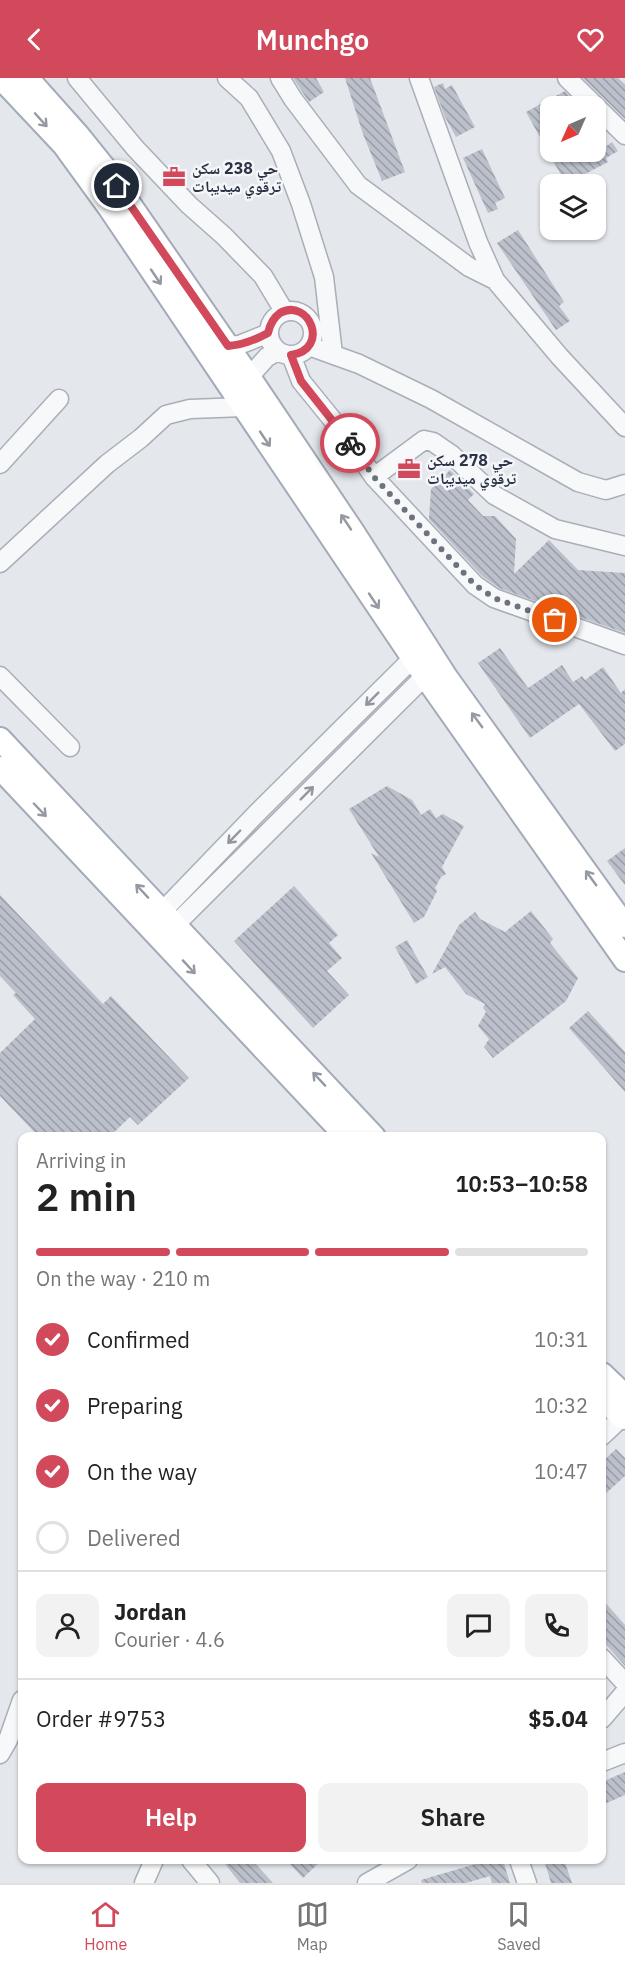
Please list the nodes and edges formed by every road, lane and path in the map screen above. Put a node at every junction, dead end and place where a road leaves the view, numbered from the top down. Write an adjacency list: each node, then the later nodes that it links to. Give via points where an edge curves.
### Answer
1 (1, 78): 18 (main road, one-way to 18, via 64,145)
2 (27, 78): 12 (main road, via 105,170)
3 (77, 78): 10 (street, via 135,148 262,276)
4 (228, 78): 15 (street, via 249,98 281,151 324,277)
5 (280, 78): 9 (street, via 358,185 469,267)
6 (419, 78): 9 (street)
7 (567, 78): 8 (street)
8 (625, 135)
9 (495, 280): 19 (street)
10 (284, 311): 11 (street, via 273,320); 13 (street, via 298,311 309,320 313,333)
11 (268, 333): 12 (street, via 251,342); 14 (street, via 273,346)
12 (228, 346): 16 (main road)
13 (309, 346): 14 (street, via 298,354); 15 (street)
14 (284, 353): 16 (street, via 267,357); 21 (street)
15 (333, 354): 22 (street, via 431,399 578,482 606,490)
16 (249, 377): 34 (main road, one-way to 16, via 446,677)
17 (59, 399): 20 (street)
18 (244, 407): 24 (street, via 190,409 166,415); 26 (main road, one-way to 26)
19 (625, 427)
20 (0, 464)
21 (374, 477): 23 (street, via 424,440 433,442 494,495 555,529); 25 (street, via 475,585 494,598)
22 (625, 484)
23 (625, 546)
24 (0, 563)
25 (625, 645)
26 (419, 667): 31 (street, one-way to 31); 32 (street, one-way to 26); 35 (main road)
27 (0, 676): 29 (street)
28 (0, 739): 33 (main road, one-way to 28)
29 (70, 747)
30 (0, 768): 33 (main road, one-way to 33)
31 (258, 812): 32 (street); 33 (street, one-way to 33)
32 (272, 827): 33 (street)
33 (162, 925): 36 (main road)
34 (625, 926)
35 (625, 960)
36 (342, 1123): 37 (main road)
37 (363, 1132)
38 (606, 1381): 40 (main road)
39 (606, 1401): 40 (main road)
40 (624, 1412): 41 (street)
41 (606, 1432)
42 (606, 1662): 43 (street)
43 (625, 1683)
44 (625, 1692): 46 (street)
45 (18, 1711): 48 (street)
46 (606, 1714)
47 (625, 1753): 49 (street)
48 (0, 1754)
49 (606, 1760)
50 (152, 1864): 54 (street)
51 (194, 1864): 55 (street)
52 (401, 1864): 56 (street)
53 (520, 1864): 57 (street)
54 (144, 1883)
55 (210, 1883)
56 (367, 1883)
57 (527, 1883)

